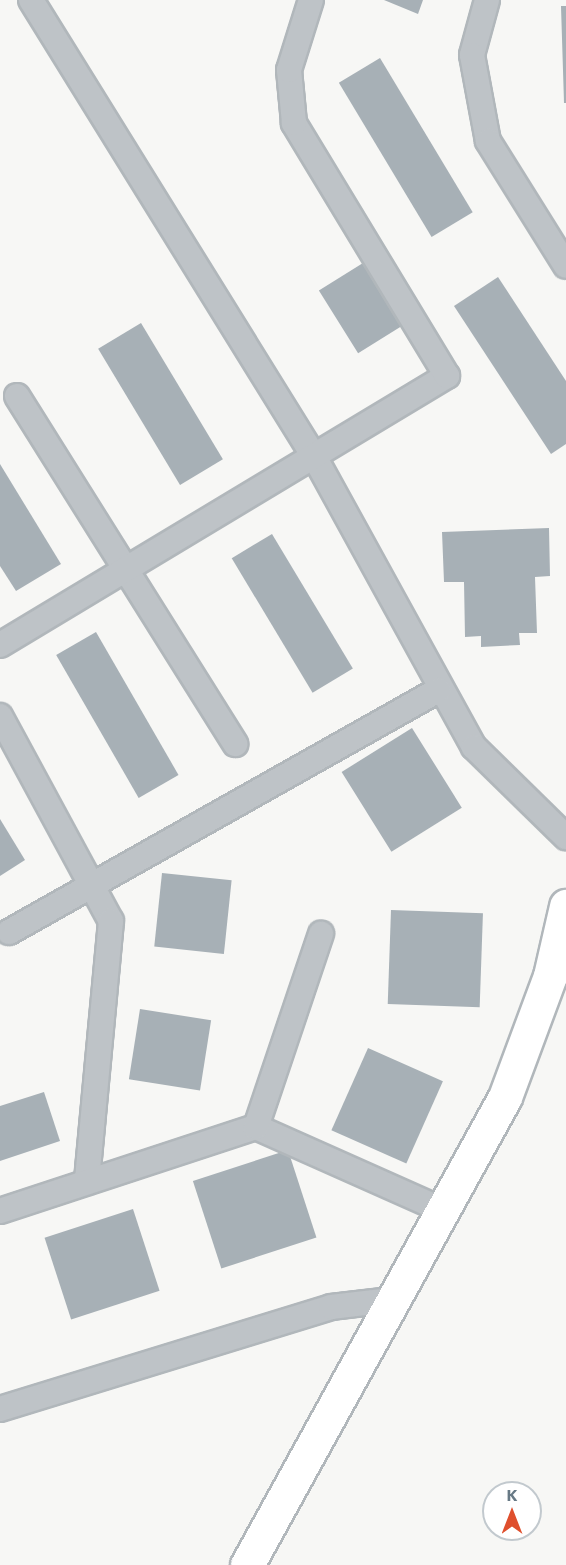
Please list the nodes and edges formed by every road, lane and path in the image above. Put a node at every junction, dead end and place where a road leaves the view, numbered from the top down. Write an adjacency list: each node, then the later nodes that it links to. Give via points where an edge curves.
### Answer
1 (31, 0): 6 (street)
2 (311, 0): 6 (street, via 289,69 294,123 447,376)
3 (487, 0): 4 (street, via 472,56 488,141)
4 (566, 266)
5 (17, 396): 7 (street)
6 (315, 458): 7 (street); 9 (street)
7 (126, 570): 8 (street); 11 (street)
8 (0, 645)
9 (440, 690): 12 (street, via 474,747); 13 (street)
10 (0, 716): 13 (street)
11 (235, 744)
12 (566, 837)
13 (95, 885): 15 (street); 18 (street, via 111,921)
14 (566, 906): 19 (street, via 550,976 505,1097)
15 (9, 933)
16 (321, 934): 17 (street)
17 (256, 1127): 18 (street); 19 (street)
18 (87, 1182): 20 (street)
19 (442, 1210): 21 (street)
20 (0, 1211)
21 (398, 1299): 22 (street, via 331,1307); 23 (street)
22 (0, 1409)
23 (247, 1565)

